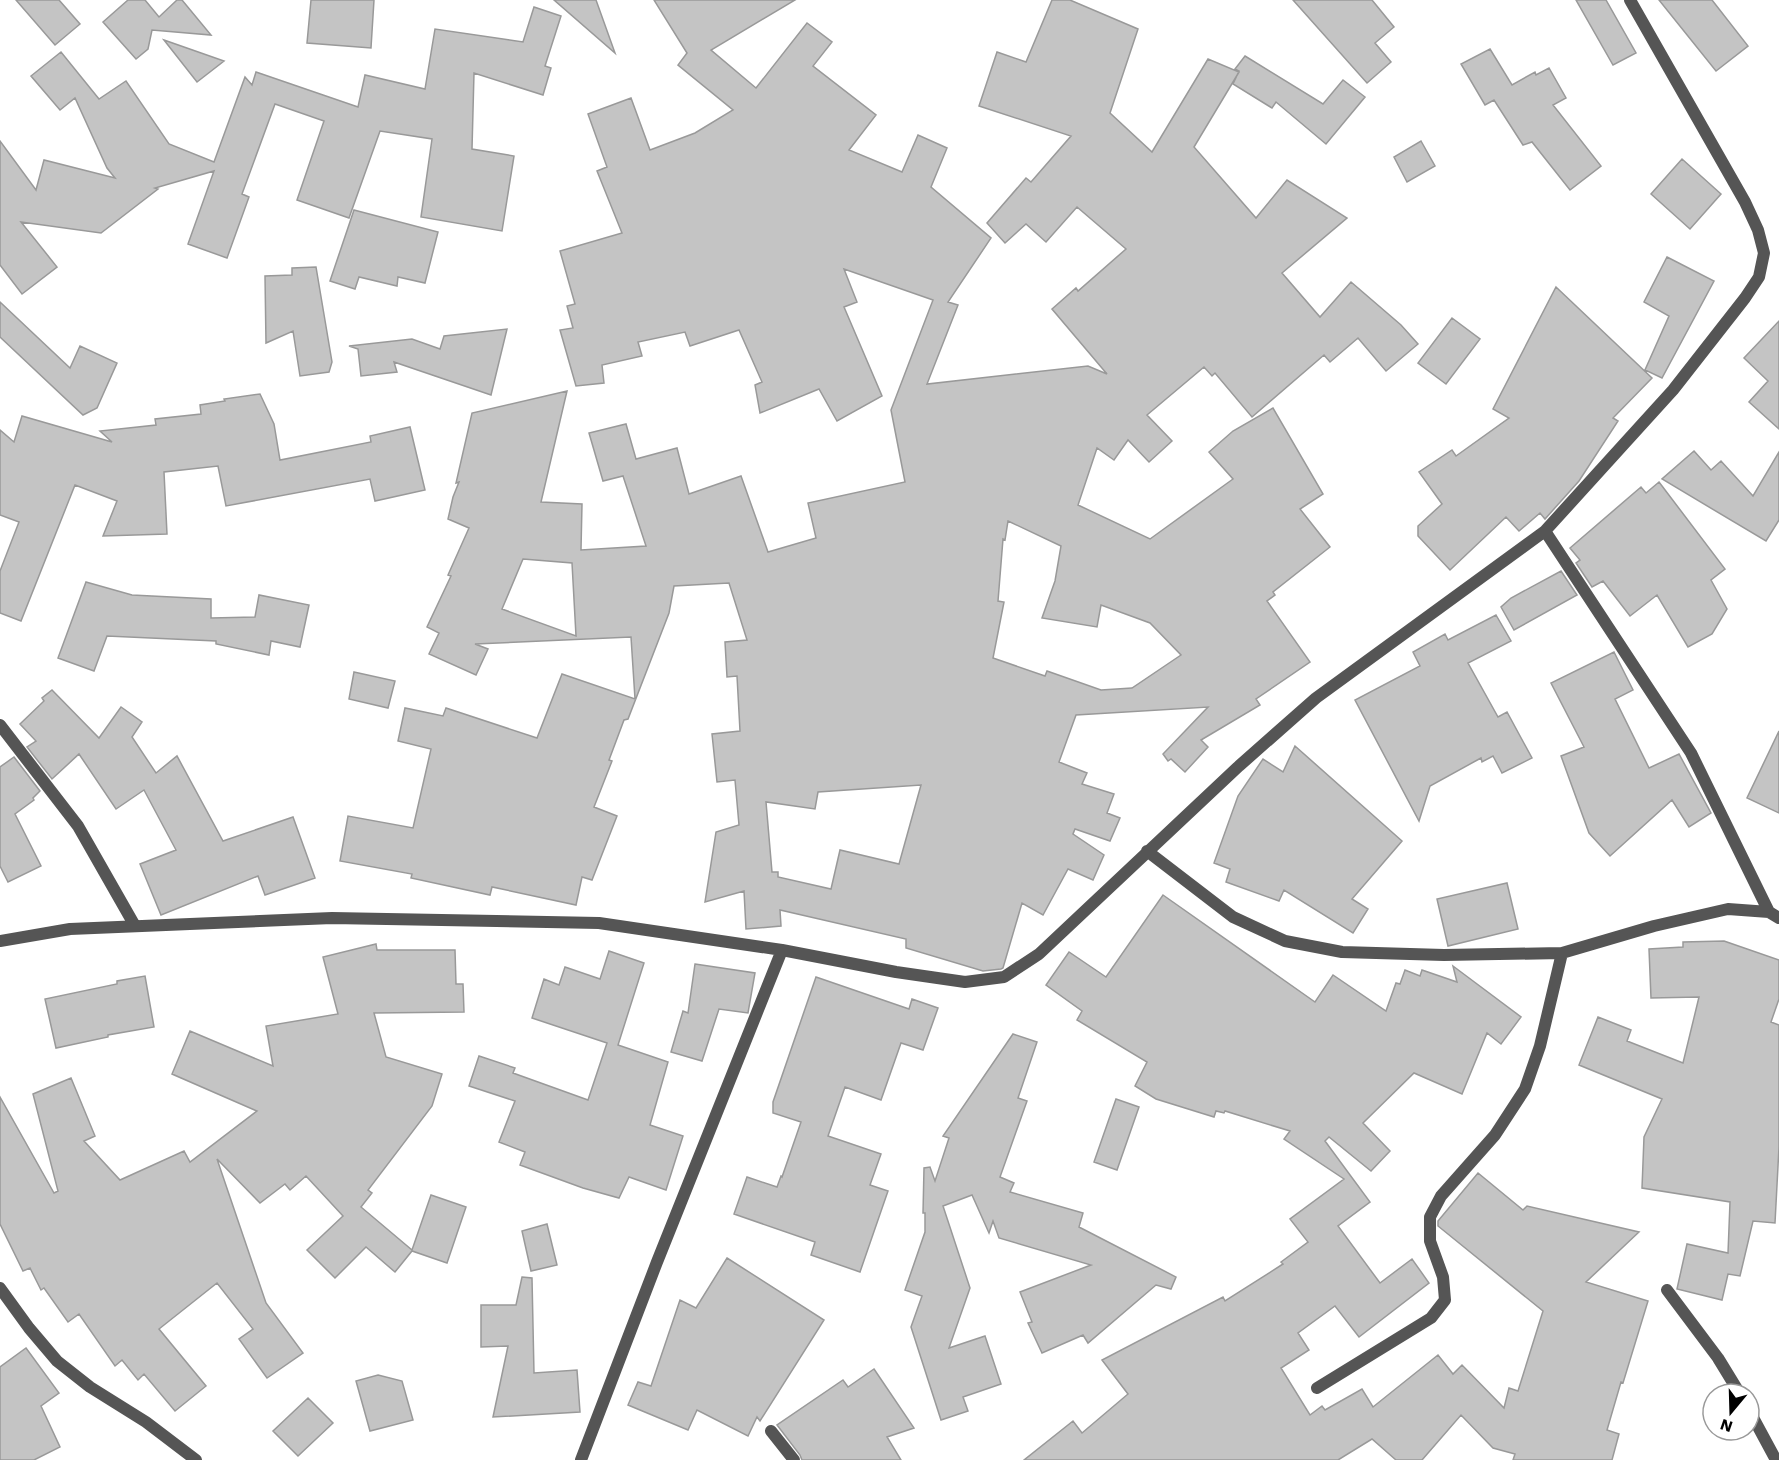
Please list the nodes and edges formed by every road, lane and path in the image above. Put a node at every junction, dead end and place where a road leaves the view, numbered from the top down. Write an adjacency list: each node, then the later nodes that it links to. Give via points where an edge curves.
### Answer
1 (1630, 0): 2 (street, via 1745,202 1764,253 1759,277 1674,390)
2 (1545, 531): 4 (street, via 1316,698); 5 (street, via 1691,753)
3 (0, 725): 6 (street, via 78,826)
4 (1147, 851): 8 (street, via 1039,954 1004,977 965,982); 9 (street, via 1233,917 1285,941 1342,952)
5 (1774, 915): 9 (street, via 1728,909)
6 (135, 926): 7 (street, via 70,929); 8 (street, via 332,918 599,923)
7 (0, 941)
8 (782, 950): 17 (street)
9 (1562, 953): 13 (street, via 1540,1046 1525,1089 1495,1135 1441,1196 1430,1217 1430,1241 1443,1277 1445,1300 1431,1318)
10 (0, 1288): 16 (street, via 57,1361)
11 (1666, 1290): 12 (street)
12 (1733, 1382)
13 (1317, 1388)
14 (771, 1431): 18 (street)
15 (1761, 1432): 19 (street)
16 (196, 1460)
17 (581, 1460)
18 (794, 1460)
19 (1776, 1460)

